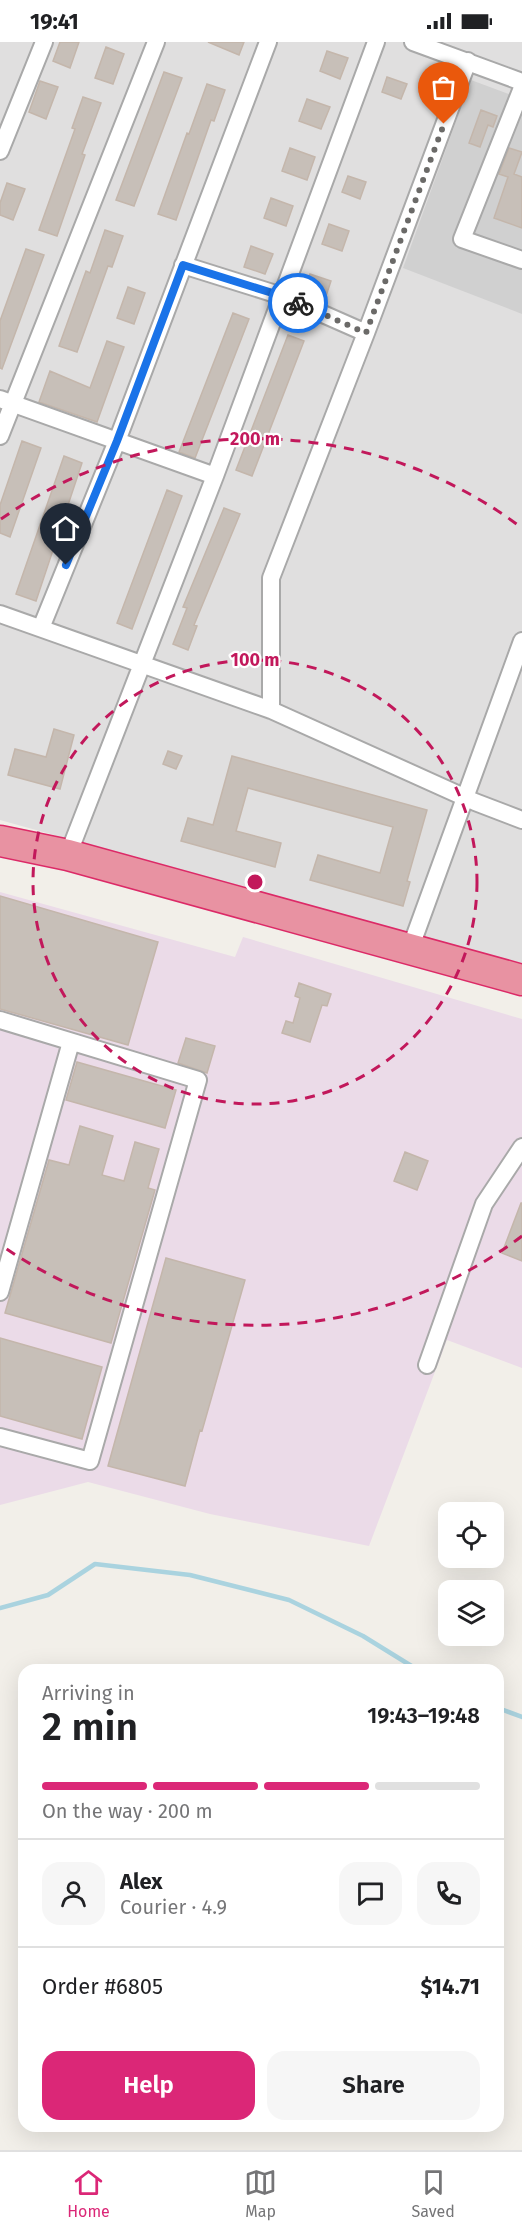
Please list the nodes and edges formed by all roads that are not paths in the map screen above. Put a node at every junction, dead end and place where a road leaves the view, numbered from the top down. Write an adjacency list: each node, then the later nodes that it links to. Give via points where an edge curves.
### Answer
1 (44, 42): 9 (street)
2 (156, 42): 14 (street)
3 (268, 42): 11 (street)
4 (376, 42): 12 (street)
5 (412, 42): 6 (street)
6 (468, 61): 7 (street); 13 (street)
7 (522, 82)
8 (522, 88): 10 (street, via 462,239)
9 (0, 151)
10 (522, 260)
11 (183, 265): 12 (street); 16 (street)
12 (282, 296): 13 (street); 17 (street)
13 (366, 333): 22 (street, via 271,578)
14 (6, 401): 15 (street); 16 (street)
15 (0, 436)
16 (117, 441): 17 (street); 19 (street)
17 (215, 476): 21 (street)
18 (0, 614): 19 (street)
19 (41, 628): 21 (street)
20 (522, 641): 23 (street)
21 (142, 665): 22 (street); 26 (street)
22 (272, 710): 23 (street)
23 (464, 797): 24 (street); 27 (street)
24 (522, 820)
25 (0, 841): 26 (highway)
26 (68, 855): 27 (highway)
27 (410, 949): 28 (highway)
28 (522, 980)
29 (0, 1020): 30 (street)
30 (71, 1042): 32 (street); 34 (street, via 198,1080 90,1461)
31 (522, 1146): 33 (street, via 484,1204)
32 (0, 1292)
33 (427, 1365)
34 (0, 1437)

